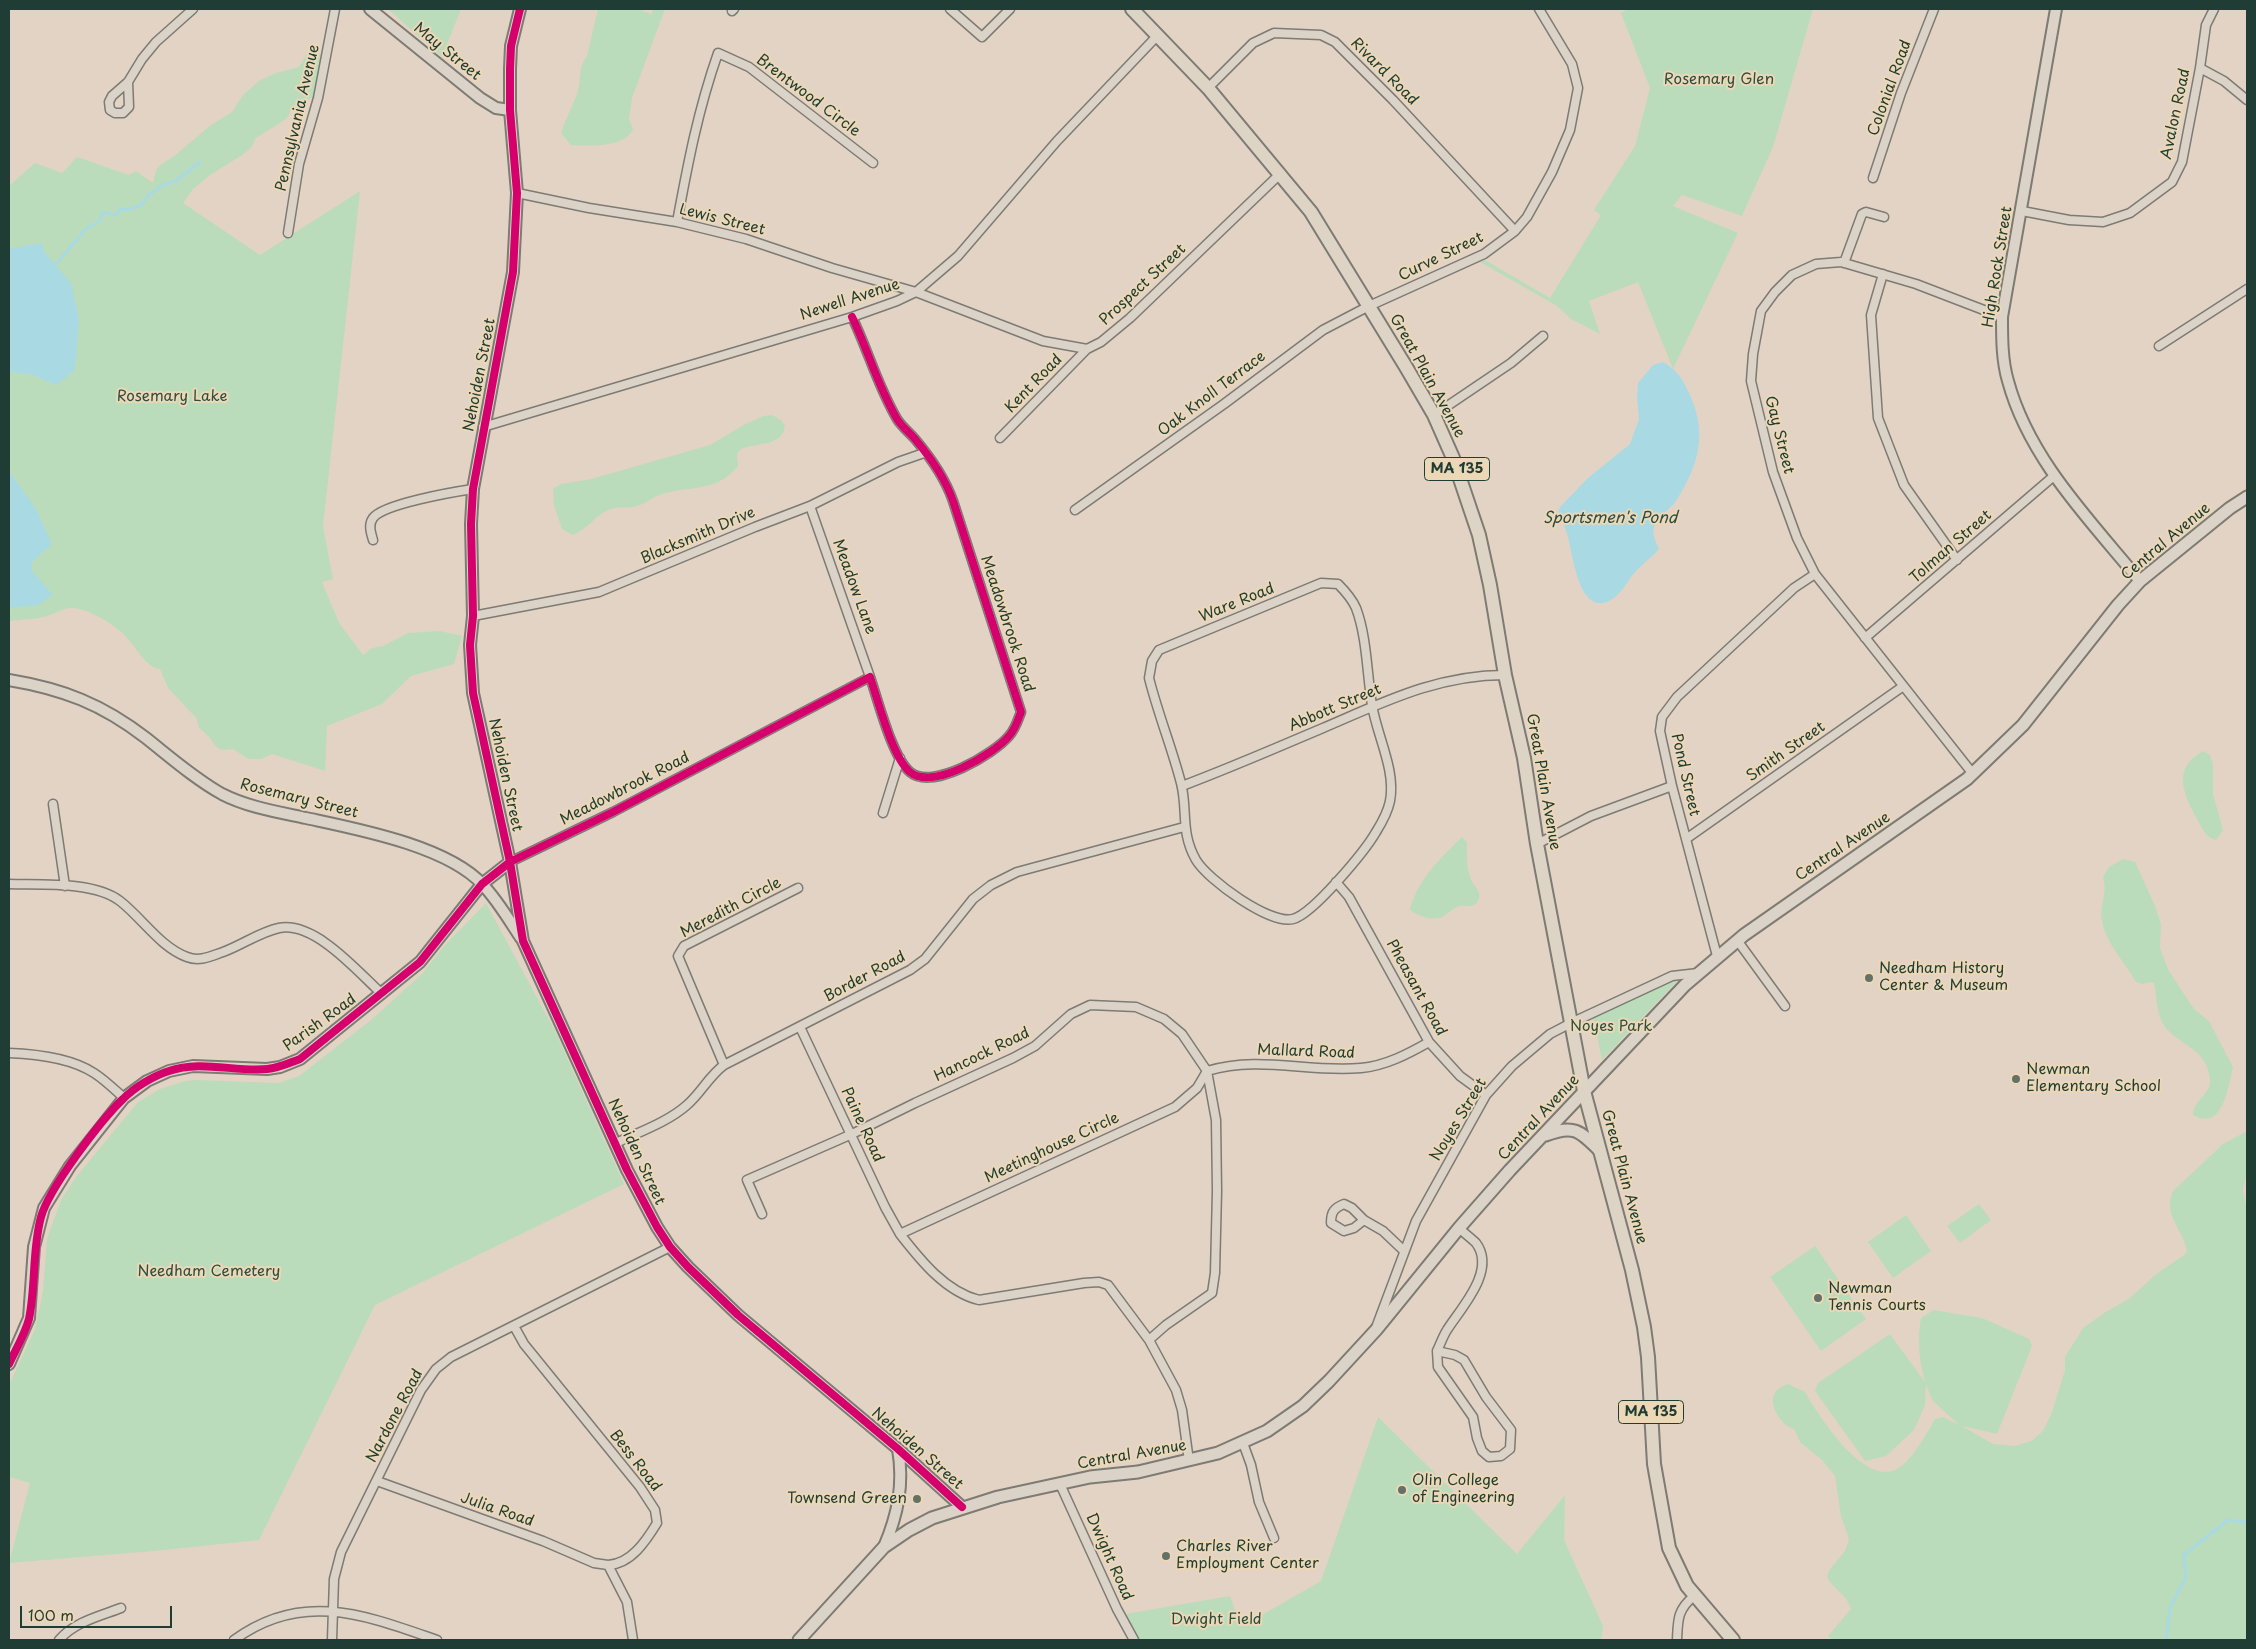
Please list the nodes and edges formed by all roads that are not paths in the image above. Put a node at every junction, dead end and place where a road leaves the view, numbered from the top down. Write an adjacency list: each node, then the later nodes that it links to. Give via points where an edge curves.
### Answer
1 (193, 9): 14 (street, via 156,42)
2 (335, 9): 26 (street, Pennsylvania Avenue, via 318,98 298,164)
3 (370, 9): 17 (street, May Street, via 480,98 496,108)
4 (520, 9): 17 (street, Nehoiden Street, via 510,46)
5 (950, 9): 6 (street, via 982,37)
6 (1010, 9)
7 (1132, 9): 12 (main road, Great Plain Avenue / MA 135)
8 (1539, 9): 25 (street, Curve Street, via 1572,64 1578,88 1570,130 1552,172 1527,217)
9 (1934, 9): 20 (street, Colonial Road, via 1901,93)
10 (2056, 9): 22 (street, High Rock Street)
11 (2214, 9): 13 (street, Avalon Road, via 2206,25)
12 (1158, 35): 15 (main road, Great Plain Avenue / MA 135); 30 (street, Newell Avenue, via 1057,141 958,256)
13 (2200, 68): 16 (street, via 2224,81); 22 (street, Avalon Road, via 2182,162 2172,182 2130,213 2103,222 2069,220)
14 (128, 82)
15 (1208, 88): 19 (main road, Great Plain Avenue / MA 135); 25 (street, Rivard Road, via 1253,43 1274,34 1321,35 1335,42 1393,100)
16 (2247, 100)
17 (510, 110): 21 (street, Nehoiden Street)
18 (873, 164): 24 (street, Brentwood Circle, via 749,67 718,53 692,137)
19 (1280, 173): 31 (main road, Great Plain Avenue / MA 135, via 1312,212); 36 (street, Prospect Street, via 1130,318 1101,342)
20 (1873, 178)
21 (518, 193): 24 (street, Lewis Street); 38 (street, Nehoiden Street, via 513,272)
22 (2022, 211): 33 (street, High Rock Street)
23 (1884, 217): 27 (street, via 1866,212 1862,214)
24 (677, 222): 30 (street, Lewis Street, via 746,239)
25 (1515, 231): 31 (street, Curve Street, via 1484,254)
26 (288, 233)
27 (1844, 263): 28 (street, Gay Street); 48 (street, Gay Street, via 1816,264 1792,275 1761,311 1752,354 1751,381 1773,472 1797,538)
28 (1883, 274): 33 (street, Gay Street); 47 (street, via 1871,315 1878,418 1904,485)
29 (2247, 289): 35 (street)
30 (916, 292): 32 (street, Newell Avenue); 36 (street, via 1043,342)
31 (1369, 306): 37 (main road, Great Plain Avenue / MA 135); 45 (street, Oak Knoll Terrace, via 1323,330)
32 (852, 316): 38 (street, Newell Avenue); 40 (street, Meadowbrook Road, via 898,421)
33 (2002, 317): 41 (street, High Rock Street, via 2007,379 2016,407 2030,438)
34 (1544, 336): 37 (street, via 1511,363)
35 (2159, 346)
36 (1087, 349): 39 (street, Kent Road)
37 (1434, 415): 52 (main road, Great Plain Avenue / MA 135, via 1453,458 1479,536)
38 (483, 427): 42 (street, Nehoiden Street)
39 (1000, 438)
40 (924, 453): 44 (street, Blacksmith Drive, via 898,462); 57 (street, Meadowbrook Road, via 946,482 954,501 1021,712 1011,735 1003,743 944,776 919,777 910,772)
41 (2055, 475): 47 (street, Tolman Street); 49 (street, High Rock Street)
42 (473, 489): 46 (street, via 382,511 370,524); 50 (street, Nehoiden Street)
43 (2247, 497): 49 (main road, Central Avenue)
44 (810, 506): 50 (street, Blacksmith Drive, via 599,592); 53 (street, Meadow Lane)
45 (1075, 510)
46 (373, 540)
47 (1957, 560): 51 (street, Tolman Street)
48 (1815, 574): 51 (street, Gay Street); 60 (street, Pond Street, via 1794,588 1690,684 1662,717 1660,731)
49 (2140, 581): 58 (main road, Central Avenue, via 2118,604 2036,711)
50 (473, 616): 66 (street, Nehoiden Street, via 470,645 473,692)
51 (1865, 638): 55 (street, Gay Street)
52 (1505, 675): 56 (street, Abbott Street, via 1478,675 1443,682); 65 (main road, Great Plain Avenue / MA 135, via 1524,758)
53 (870, 677): 57 (street, Meadowbrook Road); 66 (street, Meadowbrook Road)
54 (9, 680): 69 (street, Rosemary Street, via 63,691 94,705 223,794 277,812 342,825 412,845 450,861)
55 (1902, 687): 58 (street, Gay Street); 64 (street, Smith Street)
56 (1372, 707): 59 (street, Abbott Street); 59 (street, Ware Road, via 1360,621 1356,607 1338,584 1321,583 1159,650 1152,660 1149,678); 67 (street, via 1391,781 1390,802 1376,832)
57 (900, 758): 62 (street)
58 (1973, 774): 72 (main road, Central Avenue)
59 (1182, 786): 63 (street)
60 (1672, 786): 64 (street, Pond Street); 65 (street, via 1591,816)
61 (53, 804): 70 (street)
62 (883, 813)
63 (1184, 826): 67 (street, via 1193,853 1204,871 1250,906 1271,917 1293,919 1306,913); 79 (street, Border Road, via 1017,872 973,899 925,958 910,970)
64 (1686, 838): 74 (street, Pond Street)
65 (1538, 844): 78 (main road, Great Plain Avenue / MA 135)
66 (510, 862): 69 (street, Parish Road); 73 (street, Nehoiden Street)
67 (1336, 882): 80 (street, Pheasant Road, via 1349,898)
68 (9, 884): 70 (street)
69 (482, 884): 73 (street, Rosemary Street); 76 (street, Parish Road, via 426,956)
70 (65, 886): 76 (street, via 90,889 115,898 172,949 195,959 208,958 271,930 288,927 300,930 341,956)
71 (798, 888): 82 (street, Meredith Circle, via 684,946 678,956)
72 (1737, 940): 74 (main road, Central Avenue); 77 (street)
73 (523, 941): 89 (street, Nehoiden Street)
74 (1717, 956): 75 (main road, Central Avenue)
75 (1698, 973): 78 (street, Noyes Street, via 1672,976); 84 (main road, Central Avenue)
76 (382, 994): 86 (street, Parish Road, via 300,1059 267,1069 193,1066 169,1070)
77 (1785, 1006)
78 (1571, 1023): 84 (main road, Great Plain Avenue / MA 135); 85 (street, Noyes Street, via 1550,1034 1512,1066)
79 (800, 1027): 82 (street, Border Road); 87 (street, Paine Road)
80 (1429, 1042): 83 (street, Mallard Road, via 1394,1060 1361,1068 1259,1063 1228,1065); 85 (street, Pheasant Road, via 1460,1076)
81 (9, 1053): 86 (street, via 78,1065 94,1073)
82 (724, 1065): 89 (street, Border Road, via 686,1106)
83 (1207, 1071): 87 (street, Hancock Road, via 1182,1034 1164,1019 1136,1007 1090,1005 1071,1014 1036,1046); 94 (street, Meetinghouse Circle, via 1197,1088 1175,1107); 99 (street, via 1216,1120 1217,1190 1212,1293)
84 (1584, 1091): 88 (main road, Central Avenue); 90 (main road, Great Plain Avenue / MA 135)
85 (1486, 1095): 96 (street, Noyes Street)
86 (124, 1098): 101 (street, Parish Road, via 70,1166 44,1208 34,1247 29,1318)
87 (852, 1134): 91 (street, Hancock Road, via 747,1180); 94 (street, Paine Road)
88 (1542, 1136): 90 (main road, via 1571,1129 1582,1134); 93 (main road, Central Avenue)
89 (616, 1143): 95 (street, Nehoiden Street, via 646,1208)
90 (1600, 1151): 111 (main road, Great Plain Avenue / MA 135, via 1644,1328 1654,1464 1661,1508 1676,1567)
91 (762, 1214)
92 (1364, 1220): 96 (street, via 1383,1231)
93 (1459, 1228): 98 (main road, Central Avenue); 100 (street, via 1477,1244 1481,1256 1480,1281 1446,1330)
94 (900, 1234): 99 (street, via 929,1269 964,1296 979,1300 1084,1283 1108,1285)
95 (670, 1247): 97 (street, Nardone Road); 103 (street, Nehoiden Street, via 738,1315)
96 (1403, 1250): 98 (street, Noyes Street)
97 (514, 1326): 105 (street, Nardone Road, via 451,1357 436,1369 421,1390); 110 (street, Bess Road, via 524,1344 655,1510 657,1523 649,1537 633,1555 618,1565)
98 (1376, 1330): 102 (main road, Central Avenue, via 1303,1406 1268,1432)
99 (1149, 1340): 104 (street, via 1176,1390 1182,1410)
100 (1437, 1352): 100 (street, via 1464,1360 1511,1430 1510,1449 1502,1456 1489,1457 1482,1451 1473,1417 1438,1367)
101 (9, 1364)
102 (1243, 1443): 104 (main road, Central Avenue); 108 (street, via 1259,1502)
103 (898, 1449): 107 (street, Nehoiden Street); 109 (street, via 899,1505)
104 (1188, 1461): 106 (main road, Central Avenue)
105 (377, 1481): 110 (street, Julia Road); 113 (street, Nardone Road, via 341,1552 334,1579)
106 (1060, 1484): 107 (main road, Central Avenue); 120 (street, Dwight Road)
107 (962, 1507): 109 (main road, Central Avenue, via 921,1523)
108 (1274, 1538)
109 (884, 1547): 119 (main road, Central Avenue)
110 (608, 1566): 118 (street, via 627,1602)
111 (1694, 1596): 121 (street, via 1683,1604); 122 (main road, Great Plain Avenue / MA 135)
112 (121, 1608): 114 (street, via 78,1625)
113 (332, 1611): 115 (street, via 302,1611 278,1616); 116 (street, Nardone Road); 117 (street, via 380,1620)
114 (59, 1640)
115 (234, 1640)
116 (332, 1640)
117 (437, 1640)
118 (633, 1640)
119 (799, 1640)
120 (1134, 1640)
121 (1677, 1640)
122 (1733, 1640)

